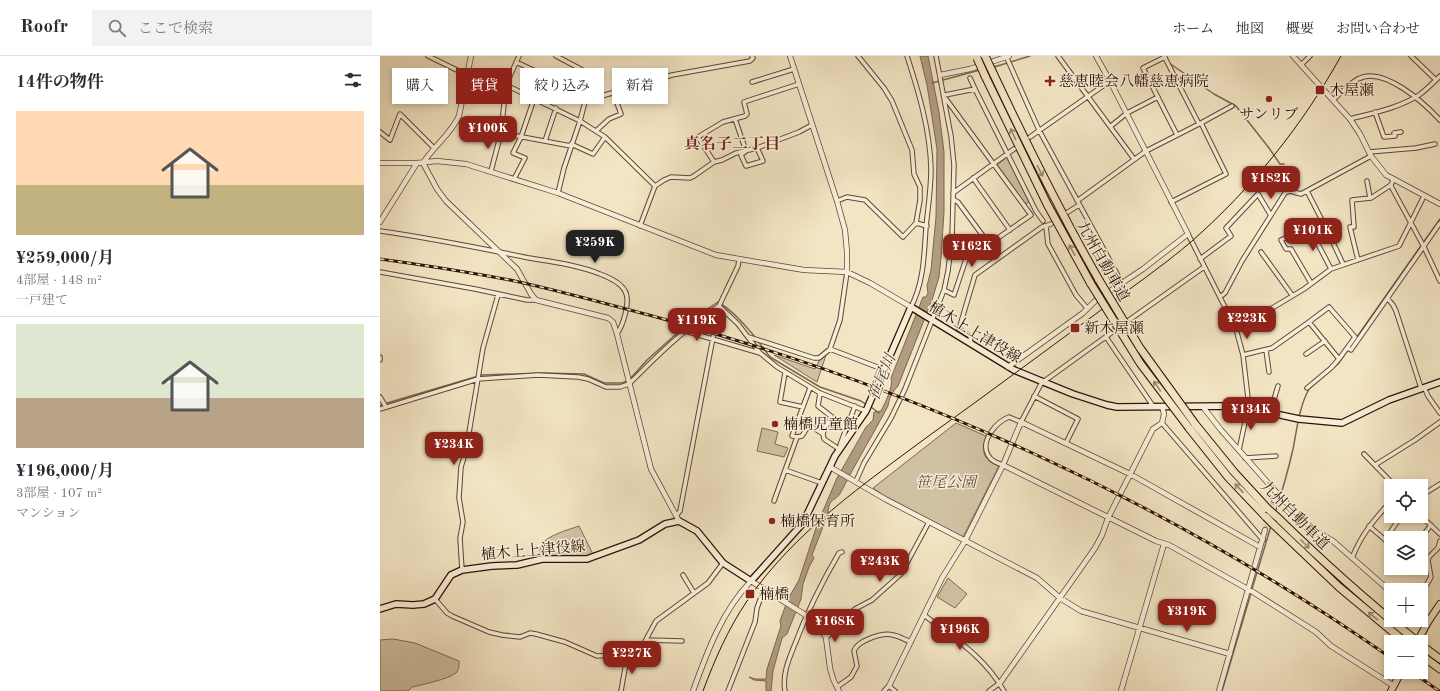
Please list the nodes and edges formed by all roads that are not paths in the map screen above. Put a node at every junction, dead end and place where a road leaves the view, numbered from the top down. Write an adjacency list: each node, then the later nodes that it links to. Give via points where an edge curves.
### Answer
1 (428, 56): 25 (street)
2 (471, 56): 21 (street)
3 (519, 56): 19 (street)
4 (556, 56): 23 (street)
5 (752, 56): 27 (street, via 750,61)
6 (790, 56): 24 (street)
7 (858, 56): 106 (street, via 889,96 912,150 914,174 920,187)
8 (907, 56): 111 (street, via 925,118 930,147 930,193)
9 (936, 56): 30 (street)
10 (985, 56): 249 (highway, 九州自動車道, one-way to 249, bridge, via 1065,219 1140,348 1195,424 1234,472 1277,517)
11 (1058, 56): 36 (street)
12 (1096, 56): 32 (street)
13 (1293, 56): 20 (street)
14 (1310, 56): 20 (street)
15 (1411, 56): 31 (street)
16 (977, 57): 248 (highway, 九州自動車道, one-way to 16, bridge, via 1339,587 1266,517 1228,477 1140,363 1091,284 1047,204)
17 (1007, 57): 30 (street); 58 (street)
18 (1164, 57): 38 (street, via 1143,68); 55 (street)
19 (516, 62): 22 (street); 26 (street)
20 (1300, 65): 40 (street)
21 (468, 68)
22 (529, 68)
23 (579, 68)
24 (794, 69): 33 (street); 34 (street)
25 (456, 70)
26 (512, 71)
27 (668, 76)
28 (1440, 76): 31 (street)
29 (970, 78): 35 (street)
30 (941, 79): 37 (street)
31 (1436, 80): 39 (street)
32 (1110, 81): 36 (street); 50 (street)
33 (752, 82)
34 (799, 84): 51 (street, via 744,102 747,114); 56 (street)
35 (975, 89): 37 (street); 75 (street)
36 (1088, 95): 57 (street); 58 (street)
37 (945, 97): 82 (street); 91 (street, via 954,165)
38 (1158, 97): 50 (street); 63 (street)
39 (1416, 97): 40 (street, via 1387,80 1371,76 1357,80); 49 (street); 53 (street)
40 (1334, 99): 52 (street)
41 (461, 104): 70 (street, via 456,122)
42 (504, 104): 62 (street)
43 (532, 104): 64 (street)
44 (546, 104): 48 (street)
45 (584, 104): 54 (street)
46 (617, 104): 59 (street, via 621,114 610,119)
47 (1232, 106): 55 (street)
48 (556, 108): 54 (street); 67 (street)
49 (1375, 112): 52 (street); 61 (street, via 1384,137 1395,136 1394,133)
50 (1127, 113): 57 (street); 73 (street)
51 (735, 119): 74 (street); 78 (street, via 723,122 698,137)
52 (1350, 119): 76 (street)
53 (1440, 120)
54 (580, 121): 59 (street); 69 (street)
55 (1200, 123): 63 (street); 96 (street, via 1226,174)
56 (812, 125): 71 (street); 95 (street)
57 (1110, 126): 77 (street)
58 (1040, 130): 66 (street); 97 (street)
59 (596, 131): 65 (street)
60 (380, 132): 70 (street, via 390,140 400,114)
61 (1401, 132)
62 (501, 133): 64 (street); 83 (street)
63 (1177, 135): 73 (street)
64 (521, 137): 67 (street); 85 (street, via 513,153 525,158)
65 (605, 137): 69 (street, via 593,154); 88 (street)
66 (1030, 137)
67 (545, 141): 69 (street)
68 (1435, 144): 76 (street)
69 (571, 145): 90 (street)
70 (434, 148): 81 (street)
71 (757, 148): 74 (street); 74 (street, via 763,161 746,166 741,155)
72 (1014, 149): 75 (street)
73 (1146, 151): 77 (street); 96 (street)
74 (746, 152): 78 (street, via 736,153)
75 (1008, 154): 82 (street); 99 (street)
76 (1370, 154): 87 (street); 89 (street)
77 (1134, 159): 97 (street)
78 (714, 162): 88 (street, via 690,178 671,177)
79 (380, 163): 80 (street)
80 (417, 163): 81 (street); 105 (street)
81 (423, 163): 83 (street, via 437,161 466,164); 120 (street, via 446,201)
82 (993, 164): 84 (street); 101 (street)
83 (491, 171): 85 (street)
84 (973, 178): 91 (street); 114 (street)
85 (514, 179): 90 (street)
86 (1367, 181): 93 (street)
87 (1392, 182): 92 (street); 93 (street); 109 (street)
88 (656, 186): 110 (street)
89 (1307, 191): 102 (street, via 1301,194 1290,191 1285,193); 104 (street)
90 (558, 193): 110 (street)
91 (953, 193): 94 (street)
92 (1424, 196): 98 (street); 109 (street)
93 (1370, 198): 125 (street, via 1352,200 1354,227 1350,228)
94 (953, 199): 117 (street); 118 (street, via 958,202)
95 (837, 201): 106 (street, via 847,197 865,200 903,237); 130 (street, via 845,230)
96 (1171, 202): 116 (street)
97 (1078, 203): 100 (street); 132 (street)
98 (1440, 204)
99 (1036, 211): 101 (street); 103 (street)
100 (1068, 212)
101 (1031, 214): 114 (street)
102 (1270, 214): 123 (street, via 1258,194 1226,228 1231,236); 137 (street, via 1225,293)
103 (1043, 221)
104 (1323, 221): 113 (street); 126 (street)
105 (380, 222)
106 (916, 223): 111 (street)
107 (1440, 223): 119 (street)
108 (1051, 224): 112 (street)
109 (1411, 224): 119 (street); 125 (street, via 1399,246)
110 (640, 226): 124 (street, via 716,255)
111 (926, 226): 141 (street, via 922,277)
112 (1046, 226): 142 (street, via 1048,244 1076,295); 152 (street, via 975,275 959,329 970,336)
113 (1309, 227): 128 (street); 133 (street, via 1281,240 1286,249 1291,249)
114 (1010, 230): 118 (street)
115 (380, 231): 120 (street)
116 (1188, 234): 123 (street); 132 (street)
117 (952, 238): 122 (street); 134 (street)
118 (989, 244): 122 (street)
119 (1424, 246): 131 (street); 138 (street)
120 (498, 251): 139 (street, via 517,269); 147 (street, via 586,269 615,282 625,291 627,299 622,325)
121 (1261, 252): 136 (street)
122 (966, 259): 134 (street, via 954,295)
123 (1200, 259): 127 (street)
124 (739, 260): 130 (street, via 804,270); 140 (street)
125 (1358, 260): 126 (street)
126 (1343, 264): 128 (street)
127 (1204, 266): 137 (street); 149 (street)
128 (1331, 269): 133 (street)
129 (380, 272): 135 (street)
130 (847, 272): 141 (street); 153 (street, via 840,320)
131 (1440, 281)
132 (1122, 283): 142 (street)
133 (1311, 283): 136 (street)
134 (944, 290): 143 (street)
135 (498, 295): 139 (street); 166 (street, via 483,348)
136 (1292, 295): 145 (street)
137 (1220, 297): 145 (street)
138 (1388, 299): 154 (street, via 1351,350); 171 (street, via 1396,311)
139 (536, 300): 147 (street, via 608,318 613,322)
140 (719, 306): 146 (street); 148 (street); 150 (street)
141 (913, 308): 143 (main road, 植木上上津役線); 163 (main road, 植木上上津役線)
142 (1087, 308): 162 (street)
143 (931, 319): 152 (main road, 植木上上津役線); 205 (street, via 897,406)
144 (1309, 322): 151 (street); 154 (street, via 1329,307 1355,336); 155 (street)
145 (1236, 329): 158 (street)
146 (685, 331): 150 (street); 169 (street)
147 (617, 334): 169 (street)
148 (748, 336): 153 (street, via 814,358 819,358); 156 (street)
149 (1106, 336): 167 (street); 178 (street)
150 (713, 339): 156 (street); 213 (street)
151 (1325, 341): 157 (street); 160 (street)
152 (971, 344): 162 (main road, 植木上上津役線)
153 (830, 349): 163 (street)
154 (1349, 349): 160 (street)
155 (1266, 350): 158 (street); 164 (street)
156 (760, 353): 165 (street)
157 (1306, 354)
158 (1243, 355): 183 (street)
159 (380, 357): 161 (street)
160 (1339, 359): 173 (street)
161 (380, 360)
162 (1008, 366): 167 (main road, 植木上上津役線)
163 (885, 370): 185 (main road, 植木上上津役線)
164 (1268, 372)
165 (785, 373): 172 (street); 181 (street, via 780,402)
166 (478, 379): 169 (street, via 538,375 578,377 606,387); 180 (street); 232 (street, via 461,467 458,498 463,522 460,538)
167 (1042, 382): 175 (street); 178 (main road, 植木上上津役線, via 1107,405)
168 (1440, 382): 171 (main road, 植木上上津役線)
169 (629, 384): 213 (street, via 651,468)
170 (1278, 386): 187 (street)
171 (1423, 387): 186 (street); 187 (main road, 植木上上津役線, via 1342,423)
172 (810, 388): 174 (street); 181 (street)
173 (1307, 388)
174 (820, 393): 177 (street); 191 (street, via 818,406 832,417)
175 (1034, 396): 188 (street); 193 (street, via 1078,419)
176 (380, 397): 180 (street)
177 (855, 406): 185 (street); 195 (street)
178 (1153, 406): 179 (main road, 植木上上津役線)
179 (1162, 406): 182 (main road, 植木上上津役線); 190 (street)
180 (386, 407): 184 (street)
181 (803, 407): 192 (street, via 792,436)
182 (1203, 407): 183 (main road, 植木上上津役線); 194 (street)
183 (1248, 408): 187 (main road, 植木上上津役線); 194 (street)
184 (380, 409)
185 (866, 411): 195 (main road, 植木上上津役線)
186 (1440, 412)
187 (1270, 413)
188 (1021, 422): 193 (street); 200 (street); 200 (street, via 1009,417 999,422 991,431 986,449 988,456)
189 (1440, 422): 199 (street)
190 (1162, 423): 203 (street, via 1153,428); 223 (street)
191 (823, 434): 192 (street, via 809,426 802,436); 195 (street, via 824,439)
192 (797, 437): 202 (street)
193 (1066, 443): 203 (street)
194 (1239, 450): 198 (street)
195 (838, 452): 201 (main road, 植木上上津役線)
196 (1364, 454): 199 (street)
197 (1276, 456): 198 (street)
198 (1245, 458): 209 (street)
199 (1375, 465): 204 (street)
200 (1003, 466): 214 (street); 224 (street)
201 (832, 468): 205 (street); 206 (main road, 植木上上津役線)
202 (785, 470): 206 (street); 211 (street)
203 (1130, 474): 214 (street); 227 (street)
204 (1388, 479)
205 (855, 481): 215 (street)
206 (822, 483): 234 (main road, 植木上上津役線, via 803,523)
207 (1440, 484): 208 (street)
208 (1428, 492)
209 (1279, 495): 210 (street); 230 (street, via 1311,528 1333,541)
210 (1274, 500)
211 (774, 501)
212 (1384, 509): 218 (street)
213 (678, 518): 231 (main road, via 697,531); 232 (main road, 植木上上津役線, via 639,540 587,559 542,559 517,565)
214 (1108, 518): 226 (street); 240 (street, via 1095,548)
215 (928, 522): 224 (street); 250 (street, via 901,574 872,600 855,609)
216 (1428, 522): 217 (street)
217 (1431, 525): 220 (street); 221 (street)
218 (1369, 526): 222 (street); 230 (street, via 1358,542)
219 (1266, 530): 223 (street)
220 (1426, 531)
221 (1440, 534)
222 (1384, 539)
223 (1262, 540): 227 (street)
224 (964, 541): 240 (street, via 1037,578); 245 (street)
225 (1440, 541): 228 (street)
226 (1164, 544): 238 (street); 247 (street)
227 (1260, 546): 238 (street)
228 (1439, 548): 235 (street, via 1429,557 1431,577)
229 (842, 552): 244 (street, via 830,568)
230 (1352, 558): 236 (street)
231 (723, 563): 234 (main road); 239 (street, via 708,583)
232 (462, 570): 241 (main road, 植木上上津役線, via 451,575)
233 (684, 575): 239 (street)
234 (751, 581): 237 (street); 266 (street, via 732,605 718,631)
235 (1427, 583)
236 (1384, 586)
237 (766, 590): 244 (street); 267 (street, via 757,608 755,622)
238 (1251, 591): 255 (street); 264 (street, via 1316,632 1331,646)
239 (694, 593): 251 (street, via 656,621)
240 (1060, 598): 247 (street, via 1082,611); 261 (street)
241 (435, 599): 243 (main road, via 424,604 396,604); 256 (street, via 452,616 489,632 520,637 530,633 536,634 565,642 596,656)
242 (1440, 604): 246 (main road)
243 (380, 609)
244 (805, 614): 250 (street, via 820,627); 268 (street, via 787,664 784,677)
245 (924, 616): 253 (street); 261 (street, via 977,655)
246 (1428, 622)
247 (1139, 628): 255 (street); 273 (street)
248 (1400, 635)
249 (1401, 635)
250 (826, 638): 263 (street, via 830,668)
251 (646, 640): 252 (street); 256 (street)
252 (682, 641)
253 (910, 642): 262 (street); 263 (street, via 891,634 872,638 858,645 854,651 857,666 851,678)
254 (1428, 650): 257 (highway)
255 (1230, 654): 274 (street)
256 (627, 657): 265 (street)
257 (1440, 659)
258 (1428, 660): 259 (highway)
259 (1440, 669)
260 (1397, 679): 264 (main road)
261 (1000, 683): 271 (street); 272 (street)
262 (889, 686): 269 (street); 270 (street)
263 (838, 689)
264 (1392, 689)
265 (621, 691)
266 (693, 691)
267 (728, 691)
268 (785, 691)
269 (884, 691)
270 (895, 691)
271 (989, 691)
272 (1004, 691)
273 (1121, 691)
274 (1219, 691)

